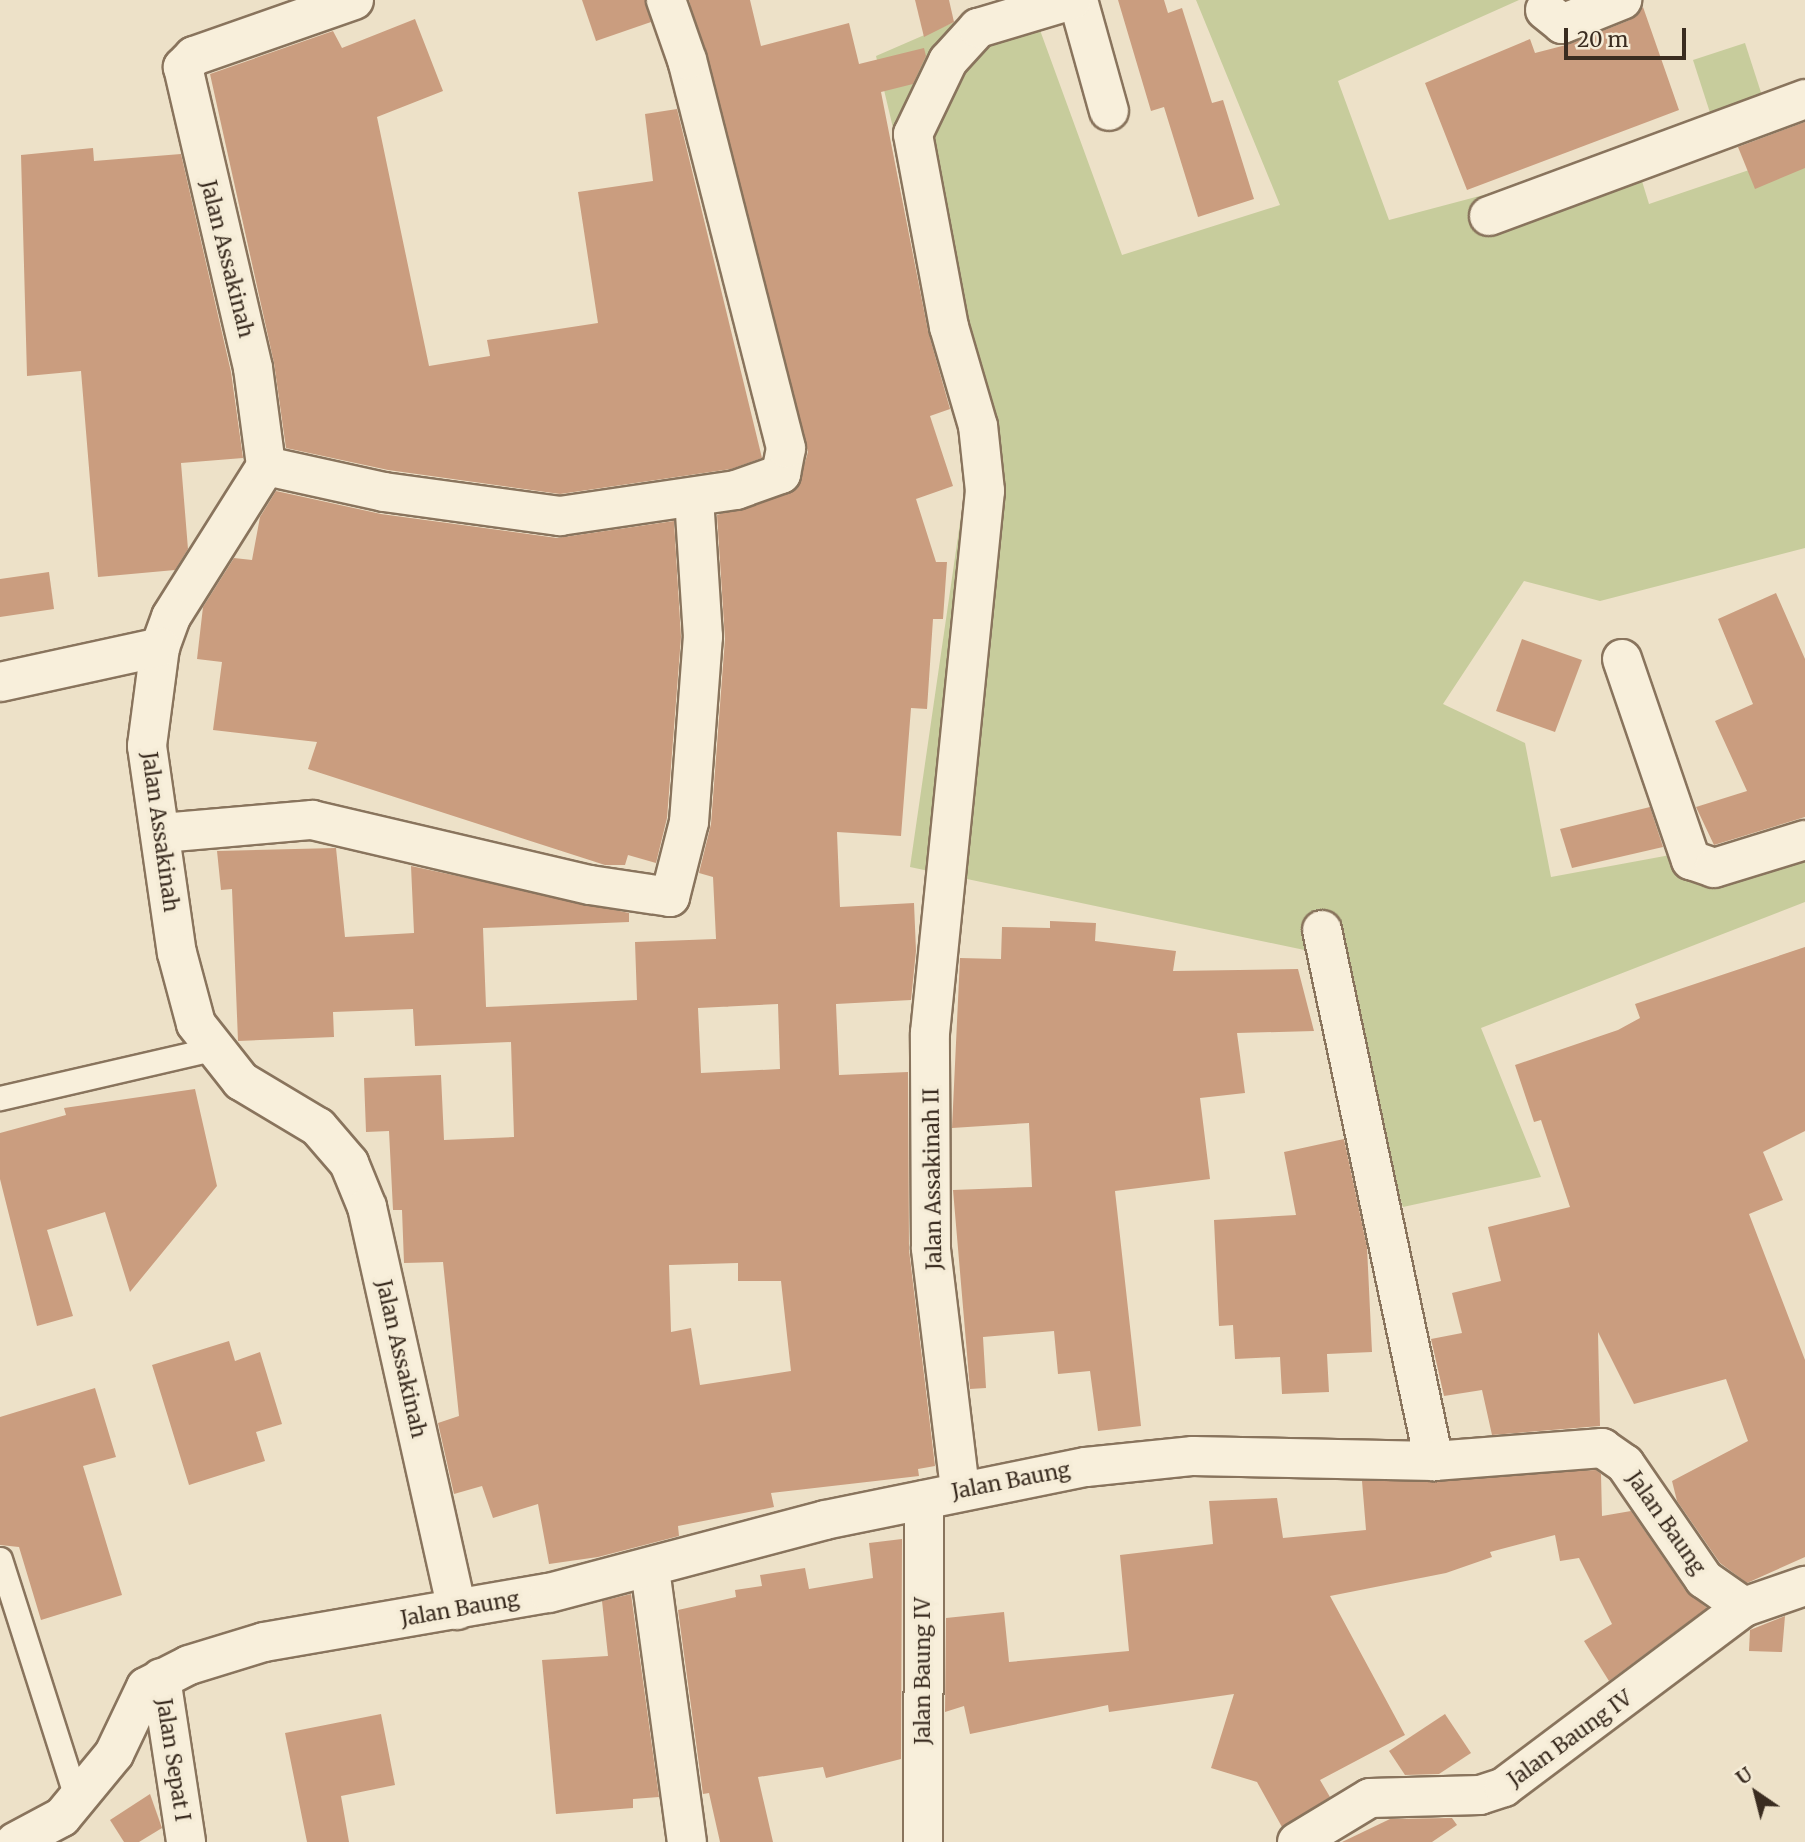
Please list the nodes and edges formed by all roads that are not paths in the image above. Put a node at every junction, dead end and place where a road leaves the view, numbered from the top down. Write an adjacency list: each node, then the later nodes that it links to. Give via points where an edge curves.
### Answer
1 (354, 0): 10 (street, Jalan Assakinah, via 194,56 183,67 253,368)
2 (666, 0): 11 (street, via 687,60 788,461 781,474)
3 (1072, 0): 21 (street, Jalan Assakinah II, via 978,28 948,61 914,134 949,327 978,426 985,491 942,868 930,1033 932,1248)
4 (1078, 0): 8 (street)
5 (1622, 0): 6 (street, via 1562,24)
6 (1545, 10)
7 (1805, 99): 9 (street)
8 (1110, 111)
9 (1489, 216)
10 (266, 466): 11 (street, via 384,492 561,516); 12 (street, Jalan Assakinah, via 220,549 187,589)
11 (694, 497): 15 (street, via 703,637 689,822 670,897 590,885 312,820)
12 (160, 646): 14 (street); 15 (street, Jalan Assakinah, via 147,746)
13 (1622, 659): 16 (street, via 1678,836 1692,860 1714,868)
14 (0, 682)
15 (162, 833): 18 (street, Jalan Assakinah, via 186,996)
16 (1805, 840)
17 (1322, 930): 20 (street)
18 (212, 1049): 19 (lane); 27 (street, Jalan Assakinah, via 241,1081 318,1127 349,1163 367,1208)
19 (0, 1098)
20 (1434, 1461): 21 (street, Jalan Baung, via 1193,1456); 26 (street, Jalan Baung, via 1610,1451 1704,1579)
21 (960, 1489): 22 (street, Jalan Baung)
22 (924, 1500): 24 (street, Jalan Baung, via 734,1542); 33 (street, Jalan Baung IV)
23 (0, 1559): 29 (lane)
24 (650, 1569): 27 (street, Jalan Baung); 32 (street)
25 (1805, 1586): 26 (street)
26 (1744, 1607): 34 (street, Jalan Baung IV, via 1504,1787 1480,1795 1370,1798)
27 (457, 1610): 28 (street, Jalan Baung, via 264,1642)
28 (161, 1678): 29 (street, via 133,1704 114,1754); 31 (street, Jalan Sepat I)
29 (77, 1801): 30 (street)
30 (15, 1842)
31 (186, 1842)
32 (687, 1842)
33 (923, 1842)
34 (1297, 1842)

